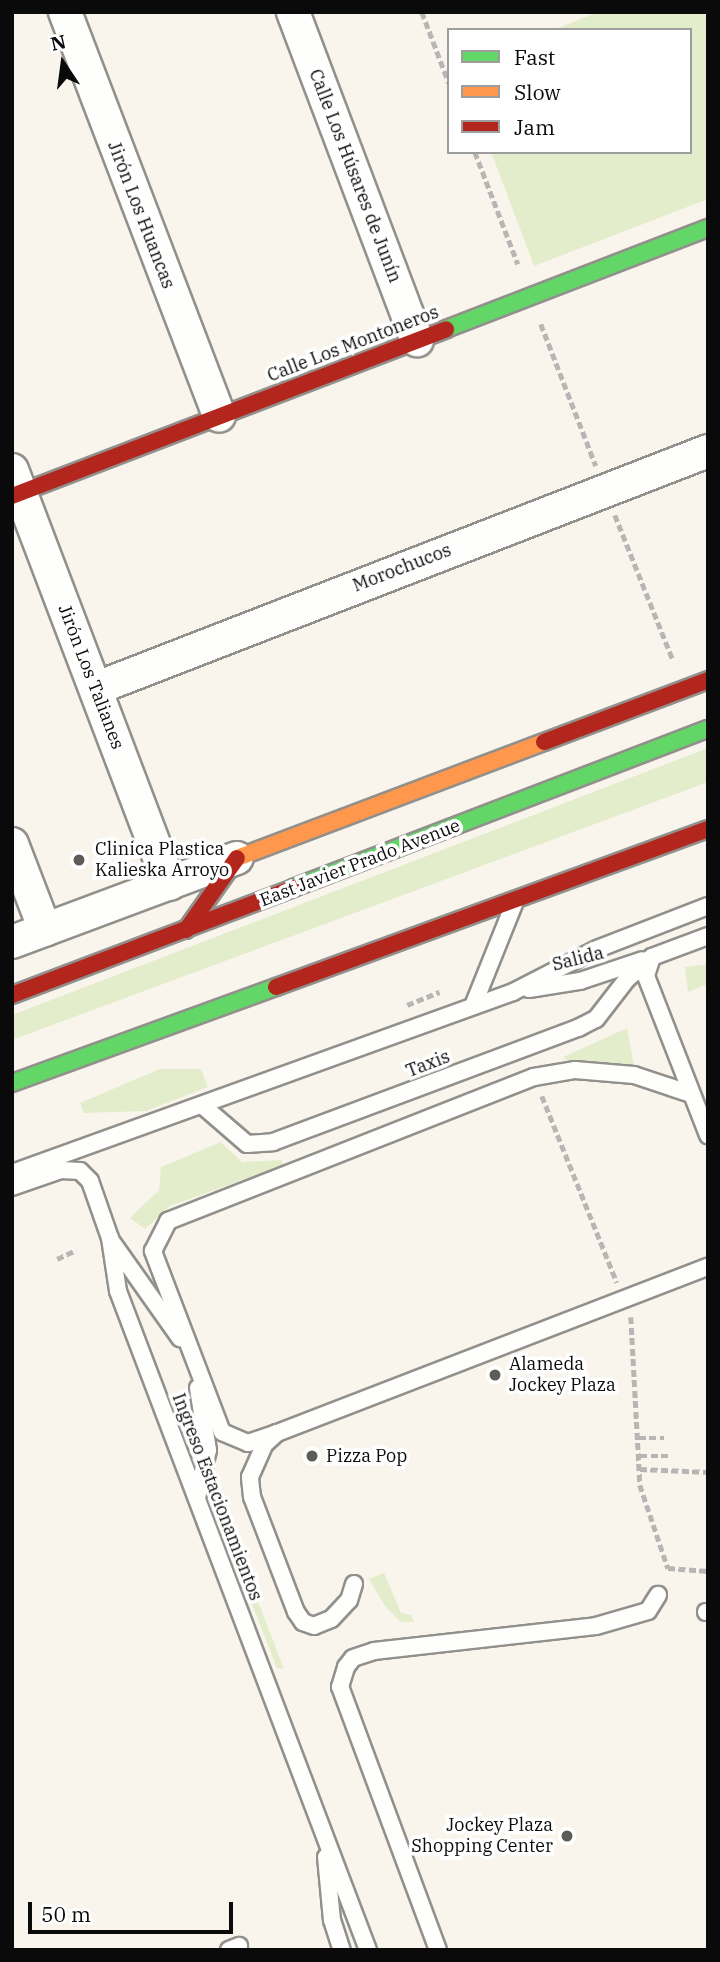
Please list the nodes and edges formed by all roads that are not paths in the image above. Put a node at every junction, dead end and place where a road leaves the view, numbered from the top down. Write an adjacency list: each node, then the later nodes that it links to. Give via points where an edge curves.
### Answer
1 (65, 12): 5 (street, Jirón Los Huancas)
2 (293, 12): 4 (street, Calle Los Húsares de Junín)
3 (708, 228): 4 (main road, Calle Los Montoneros)
4 (417, 340): 5 (main road, Calle Los Montoneros)
5 (219, 416): 7 (main road, Calle Los Montoneros)
6 (708, 451): 9 (street, Morochucos)
7 (15, 486): 9 (street, Jirón Los Talianes)
8 (708, 680): 13 (main road)
9 (97, 688): 14 (street, Jirón Los Talianes)
10 (708, 729): 18 (main road, East Javier Prado Avenue)
11 (708, 829): 15 (main road)
12 (12, 844): 17 (street)
13 (237, 858): 14 (street); 18 (main road)
14 (169, 884): 17 (street)
15 (516, 900): 24 (lane); 25 (main road)
16 (708, 906): 22 (lane, via 597,949)
17 (46, 930): 20 (street)
18 (186, 930): 23 (main road, East Javier Prado Avenue)
19 (708, 936): 21 (lane, Salida)
20 (12, 942)
21 (652, 957): 22 (lane, Salida, via 580,981); 26 (lane, via 646,976); 27 (lane, Taxis, via 627,979 596,1019 578,1028 273,1142 247,1144)
22 (513, 992): 24 (lane)
23 (12, 995)
24 (473, 1006): 27 (lane)
25 (12, 1083)
26 (691, 1094): 28 (lane); 33 (lane, via 634,1075 575,1070 534,1077 167,1221 153,1251)
27 (203, 1106): 29 (lane)
28 (708, 1135)
29 (12, 1173)
30 (12, 1187): 31 (lane, Ingreso Estacionamientos, via 61,1170 80,1171 90,1181)
31 (110, 1238): 33 (lane); 35 (lane, Ingreso Estacionamientos, via 118,1291)
32 (708, 1267): 34 (lane)
33 (193, 1358): 34 (lane, via 222,1432 248,1443); 35 (lane, via 208,1450)
34 (277, 1433): 36 (lane, via 265,1444 250,1477 252,1497 296,1612 303,1622 314,1626 331,1619 349,1600)
35 (197, 1498): 38 (lane, Ingreso Estacionamientos)
36 (355, 1584)
37 (657, 1595): 41 (lane, via 648,1611 596,1626 374,1651 353,1658 346,1667 340,1687)
38 (324, 1837): 39 (lane, via 332,1920); 40 (lane)
39 (342, 1950)
40 (368, 1950)
41 (438, 1950)

